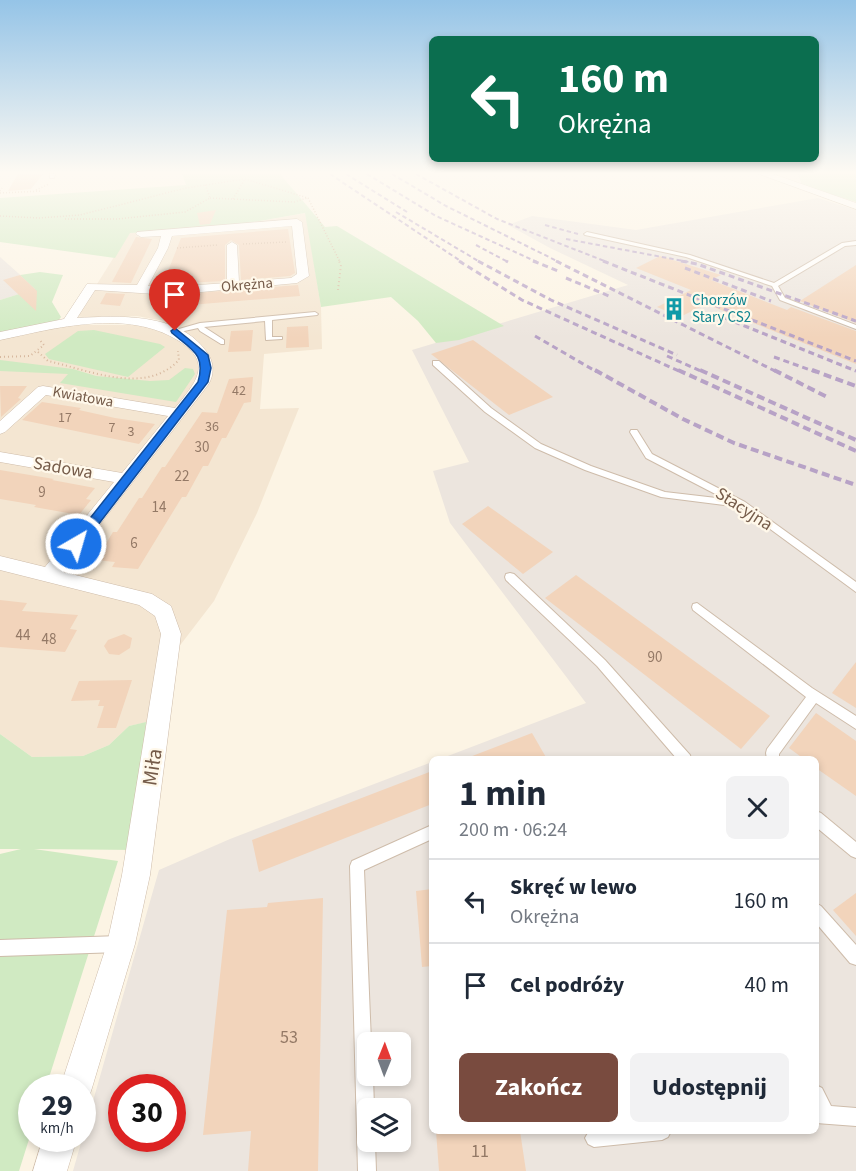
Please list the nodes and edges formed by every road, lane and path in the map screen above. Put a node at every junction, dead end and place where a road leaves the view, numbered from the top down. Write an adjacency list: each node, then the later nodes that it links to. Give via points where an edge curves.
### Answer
1 (218, 229): 4 (street, Okrężna)
2 (300, 229): 10 (street, Okrężna, via 302,279)
3 (323, 229): 12 (path, via 341,265)
4 (167, 233): 5 (street); 11 (street)
5 (141, 234)
6 (587, 234): 9 (lane, via 678,253)
7 (856, 243): 9 (lane, via 844,243)
8 (232, 245): 10 (street)
9 (776, 285): 17 (lane, via 782,299)
10 (233, 286): 11 (street, Okrężna)
11 (141, 289): 15 (street, Okrężna, via 91,286)
12 (338, 290)
13 (315, 314): 14 (lane)
14 (269, 318): 16 (lane); 21 (lane, via 268,339)
15 (68, 322): 18 (street); 20 (street, via 141,321)
16 (200, 325): 20 (lane); 22 (lane)
17 (856, 327)
18 (0, 336)
19 (34, 338): 23 (path, via 41,339 44,345)
20 (174, 338): 23 (path, via 180,360 174,367 143,380 48,361); 26 (street, via 198,348 206,364 203,382)
21 (280, 338)
22 (221, 342)
23 (38, 352): 24 (path, via 20,358)
24 (0, 357)
25 (436, 363): 31 (lane, via 488,410 538,446 664,495)
26 (179, 413): 27 (street, Kwiatowa, via 43,390); 30 (street)
27 (0, 429)
28 (634, 432): 31 (lane, Stacyjna, via 649,456)
29 (0, 457): 30 (street, Sadowa)
30 (126, 479): 33 (street)
31 (742, 504): 35 (lane, Stacyjna)
32 (0, 563): 33 (street, Miła)
33 (50, 575): 45 (street, Miła, via 145,599 164,612 169,621 170,651 136,875)
34 (510, 577): 39 (lane, via 601,663)
35 (856, 588)
36 (697, 607): 37 (lane)
37 (813, 696): 38 (lane); 40 (lane)
38 (856, 723)
39 (682, 756)
40 (772, 756)
41 (819, 820): 43 (lane)
42 (429, 832): 55 (lane, via 357,866)
43 (856, 851)
44 (819, 914): 47 (lane)
45 (121, 944): 46 (lane); 48 (street, Miła)
46 (0, 948)
47 (856, 957)
48 (80, 1074)
49 (820, 1114): 50 (lane)
50 (856, 1117)
51 (633, 1134): 52 (lane)
52 (594, 1138)
53 (56, 1152): 54 (street)
54 (50, 1171)
55 (367, 1171)

